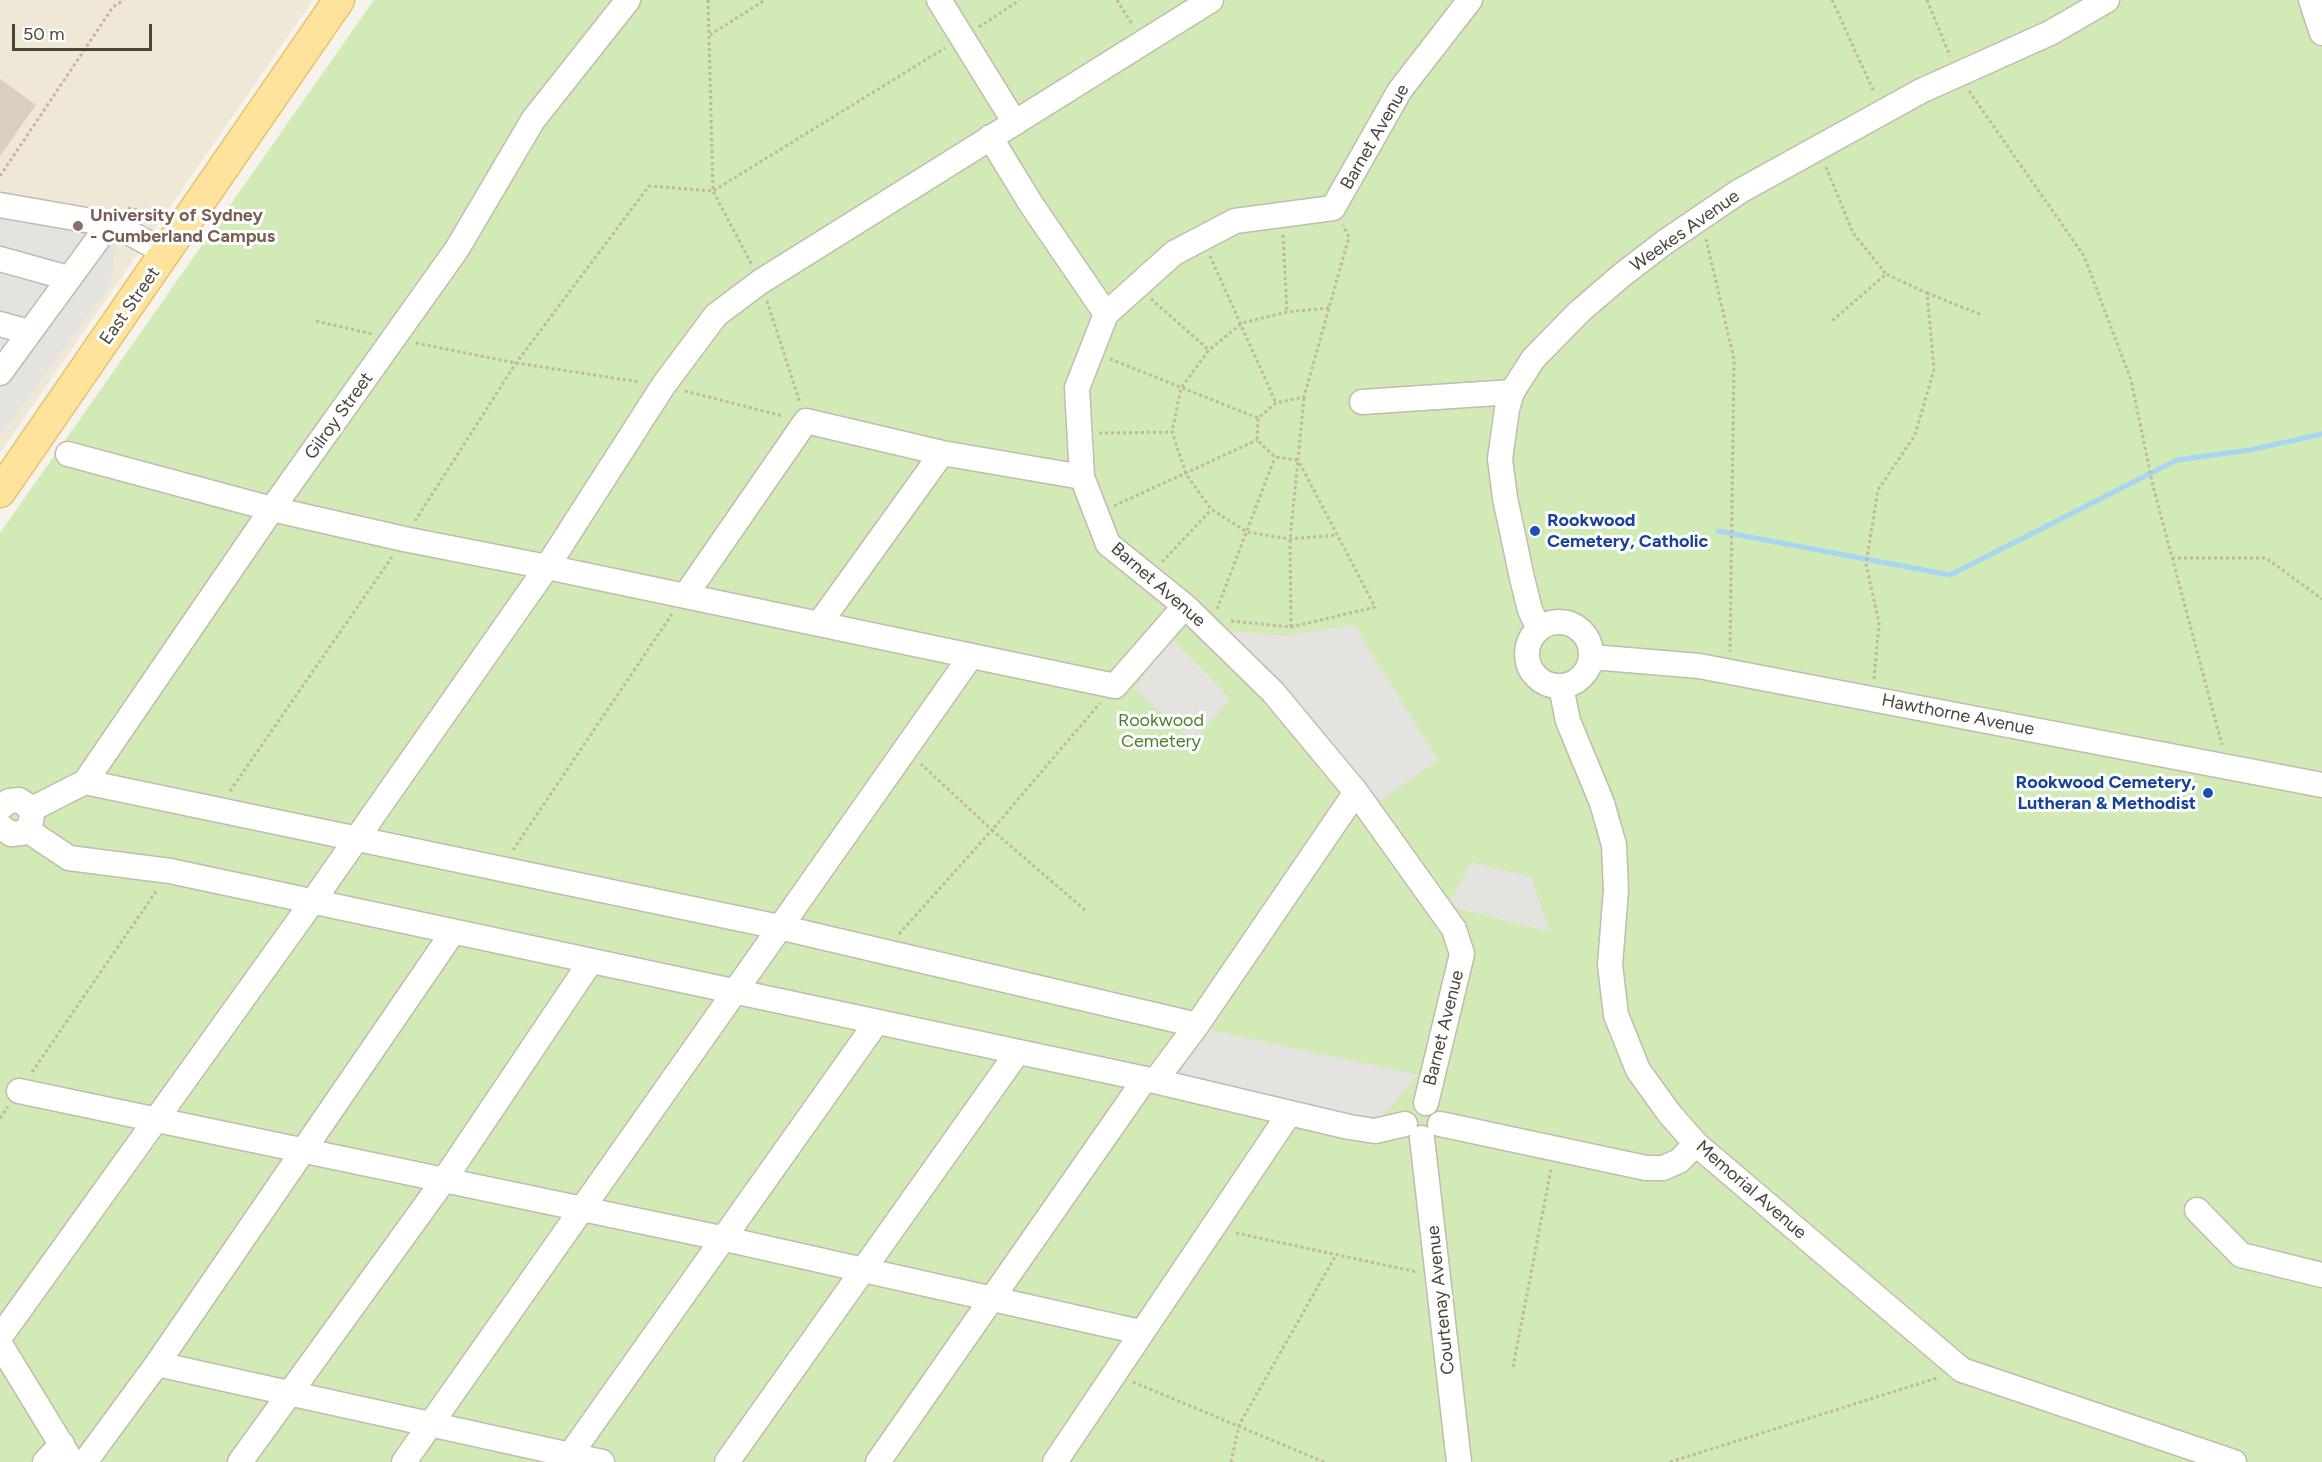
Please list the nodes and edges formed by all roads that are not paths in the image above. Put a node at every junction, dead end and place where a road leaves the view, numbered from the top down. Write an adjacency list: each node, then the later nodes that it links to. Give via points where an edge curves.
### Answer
1 (339, 0): 13 (main road, East Street)
2 (628, 0): 26 (street, Gilroy Street, via 533,120 457,249)
3 (939, 0): 9 (street)
4 (1211, 0): 9 (street)
5 (1470, 0): 16 (street, Barnet Avenue, via 1400,90 1334,208 1235,221 1174,253)
6 (2107, 0): 20 (street, Weekes Avenue, via 2050,33 1883,113 1701,216 1579,312 1533,359)
7 (2311, 0): 8 (street)
8 (2322, 33)
9 (1015, 123): 10 (street)
10 (990, 137): 16 (street); 27 (street, via 760,282 716,315 663,386)
11 (0, 205): 12 (street)
12 (109, 224): 13 (street); 15 (street)
13 (166, 253): 25 (main road, East Street)
14 (0, 259): 15 (street)
15 (68, 278): 18 (street)
16 (1106, 314): 24 (street, Barnet Avenue, via 1077,388)
17 (0, 324): 18 (street)
18 (29, 332): 19 (street)
19 (0, 373)
20 (1512, 392): 21 (street); 31 (street, Weekes Avenue, via 1502,429 1501,471 1522,578)
21 (1362, 402)
22 (942, 453): 24 (street); 28 (street, via 806,422); 30 (street)
23 (68, 454): 26 (street)
24 (1082, 477): 29 (street, Barnet Avenue, via 1108,544)
25 (0, 492)
26 (272, 509): 27 (street); 35 (street, Gilroy Street)
27 (547, 567): 28 (street); 40 (street)
28 (685, 596): 30 (street)
29 (1185, 606): 32 (street, via 1115,686); 37 (street, Barnet Avenue, via 1273,692)
30 (819, 624): 32 (street)
31 (1539, 629): 33 (street, via 1563,622 1578,628 1588,641); 34 (street, via 1530,642 1529,665 1538,679)
32 (971, 656): 42 (street)
33 (1592, 657): 34 (street, via 1582,678); 36 (street, Hawthorne Avenue, via 1700,666)
34 (1561, 687): 54 (street, Memorial Avenue, via 1568,721 1602,803 1614,845 1617,890 1610,965 1619,1026 1653,1093)
35 (85, 782): 39 (street, Gilroy Street); 40 (street)
36 (2322, 785)
37 (1356, 792): 47 (street); 53 (street, Barnet Avenue, via 1454,929 1462,954 1426,1103 1416,1104 1406,1113)
38 (1, 809): 39 (street, via 11,834 22,834)
39 (29, 820): 41 (street, via 69,858 170,871)
40 (356, 840): 41 (street); 42 (street)
41 (313, 901): 43 (street); 52 (street)
42 (779, 927): 45 (street); 47 (street)
43 (453, 932): 44 (street); 55 (street)
44 (591, 961): 45 (street); 56 (street)
45 (733, 992): 46 (street); 57 (street)
46 (876, 1023): 48 (street); 59 (street)
47 (1197, 1025): 49 (street)
48 (1017, 1053): 49 (street); 60 (street)
49 (1150, 1080): 51 (street); 62 (street)
50 (20, 1091): 52 (street)
51 (1289, 1114): 53 (street, via 1375,1131); 63 (street)
52 (157, 1119): 55 (street); 64 (street)
53 (1422, 1129): 54 (street, via 1555,1147 1656,1169 1679,1161); 79 (street, Courtenay Avenue)
54 (1696, 1144): 80 (street, Memorial Avenue, via 1962,1370)
55 (303, 1150): 56 (street); 66 (street)
56 (444, 1180): 57 (street); 67 (street)
57 (581, 1209): 59 (street); 68 (street)
58 (2197, 1210): 61 (street, via 2241,1255)
59 (721, 1238): 60 (street); 70 (street)
60 (862, 1270): 62 (street); 76 (street)
61 (2322, 1275)
62 (994, 1298): 63 (street); 77 (street)
63 (1140, 1332): 78 (street)
64 (0, 1336)
65 (0, 1344): 69 (street)
66 (158, 1364): 67 (street); 72 (street)
67 (290, 1394): 68 (street); 73 (street)
68 (430, 1424): 70 (street); 74 (street)
69 (67, 1453): 71 (street)
70 (568, 1459): 75 (street)
71 (45, 1462)
72 (85, 1462)
73 (240, 1462)
74 (404, 1462)
75 (602, 1462)
76 (727, 1462)
77 (878, 1462)
78 (1054, 1462)
79 (1459, 1462)
80 (2234, 1462)

